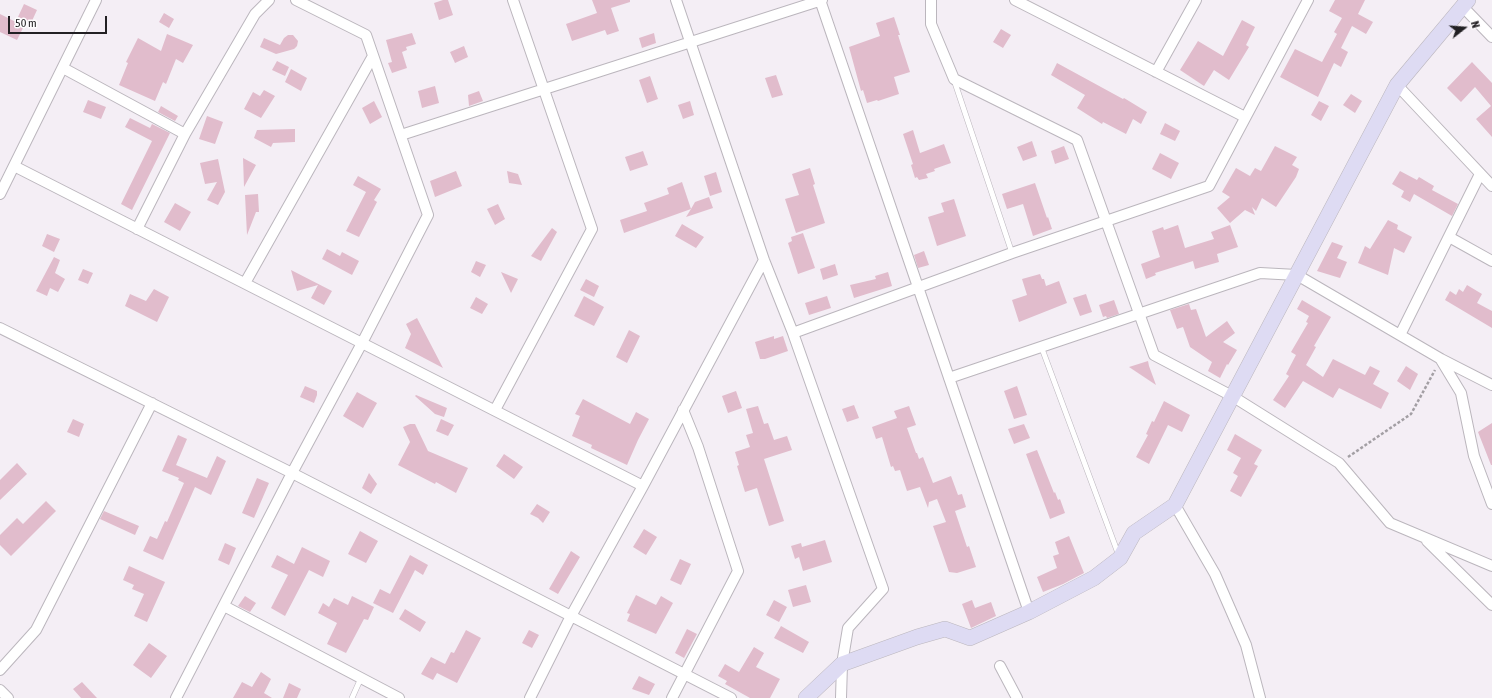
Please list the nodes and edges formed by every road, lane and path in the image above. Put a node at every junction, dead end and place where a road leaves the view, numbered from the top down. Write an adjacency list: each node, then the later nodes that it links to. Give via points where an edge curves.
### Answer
1 (96, 0): 15 (street)
2 (269, 0): 21 (street, via 255,14)
3 (296, 0): 14 (street, via 366,35)
4 (513, 0): 19 (street)
5 (676, 0): 13 (street)
6 (821, 0): 13 (street); 35 (street)
7 (931, 0): 17 (street, via 931,24)
8 (1015, 0): 16 (street)
9 (1196, 0): 16 (street)
10 (1308, 0): 20 (street)
11 (1466, 3): 12 (street); 18 (street)
12 (1492, 37)
13 (690, 42): 19 (street); 31 (street)
14 (373, 56): 22 (street); 34 (street)
15 (63, 68): 21 (street); 23 (street)
16 (1156, 72): 20 (street)
17 (954, 79): 27 (street, via 1077,140); 30 (lane)
18 (1397, 85): 24 (street); 33 (street)
19 (544, 90): 22 (street); 47 (street, via 592,229)
20 (1245, 117): 27 (street, via 1209,186)
21 (185, 134): 28 (street)
22 (401, 135): 40 (street, via 428,215)
23 (14, 166): 26 (street); 28 (street)
24 (1480, 174): 25 (street); 29 (street)
25 (1492, 186)
26 (0, 194)
27 (1106, 221): 30 (street); 36 (street)
28 (137, 228): 34 (street)
29 (1449, 237): 32 (street); 39 (street)
30 (1012, 254): 35 (street)
31 (764, 260): 38 (street); 48 (street)
32 (1492, 261)
33 (1297, 275): 36 (street, via 1260,273); 39 (street); 45 (street)
34 (245, 283): 40 (street)
35 (917, 287): 38 (street); 43 (street)
36 (1138, 314): 41 (street); 45 (street, via 1154,355)
37 (0, 328): 46 (street)
38 (793, 333): 61 (street, via 883,589 848,628)
39 (1400, 335): 42 (street)
40 (362, 343): 47 (street); 50 (street)
41 (1041, 346): 43 (street); 55 (lane)
42 (1441, 359): 44 (street); 49 (path, via 1410,414); 52 (street, via 1460,393 1474,456)
43 (949, 378): 59 (street)
44 (1492, 385)
45 (1232, 396): 49 (street); 53 (street)
46 (152, 403): 50 (street); 63 (street, via 36,630)
47 (495, 410): 51 (street)
48 (683, 410): 51 (street); 64 (street, via 698,447 738,571)
49 (1339, 463): 54 (street, via 1390,523)
50 (292, 473): 58 (street); 60 (street)
51 (643, 486): 60 (street)
52 (1492, 504)
53 (1175, 505): 55 (street, via 1134,533); 77 (street, via 1215,574 1246,644)
54 (1423, 537): 56 (street); 57 (street)
55 (1120, 558): 59 (street, via 1094,578)
56 (1492, 566)
57 (1492, 605)
58 (224, 606): 65 (street); 68 (street)
59 (1029, 612): 61 (street, via 970,638 945,629)
60 (571, 616): 64 (street); 71 (street)
61 (842, 664): 74 (street); 75 (street)
62 (1000, 666): 76 (street)
63 (0, 670)
64 (684, 674): 72 (street); 73 (street)
65 (361, 678): 69 (lane); 70 (street)
66 (0, 690): 67 (street)
67 (8, 698)
68 (176, 698)
69 (352, 698)
70 (399, 698)
71 (530, 698)
72 (672, 698)
73 (731, 698)
74 (806, 698)
75 (841, 698)
76 (1017, 698)
77 (1260, 698)

